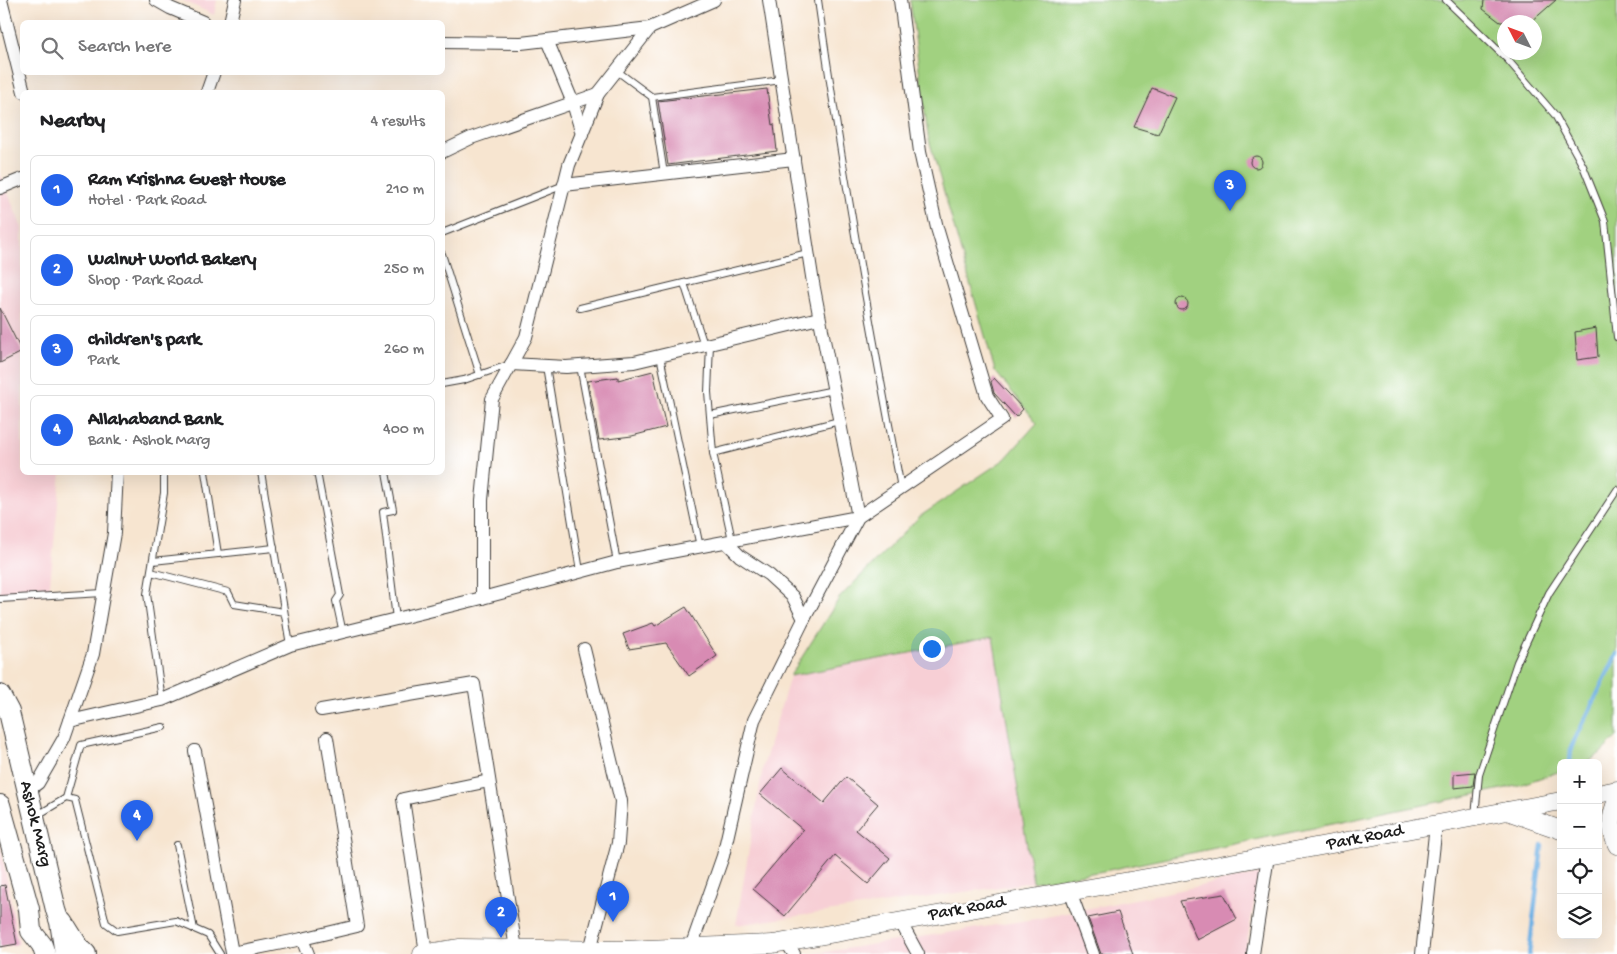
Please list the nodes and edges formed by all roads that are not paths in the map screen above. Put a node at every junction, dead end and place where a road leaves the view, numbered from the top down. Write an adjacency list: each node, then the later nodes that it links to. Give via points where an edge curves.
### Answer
1 (1, 0): 17 (street)
2 (156, 0): 9 (street)
3 (235, 0): 10 (street)
4 (714, 0): 11 (street)
5 (770, 0): 16 (street)
6 (818, 0): 53 (lane, via 864,298)
7 (900, 0): 53 (street, via 920,152 937,228 987,396 1002,419)
8 (1446, 0): 35 (lane, via 1507,59 1555,115 1583,166 1605,221)
9 (198, 20)
10 (230, 20)
11 (650, 28): 12 (street); 14 (street)
12 (547, 40): 13 (street, via 522,44); 21 (street)
13 (445, 42)
14 (617, 71): 19 (street); 20 (lane)
15 (213, 75): 18 (street)
16 (782, 80): 20 (lane); 24 (street)
17 (24, 90)
18 (208, 90)
19 (598, 94): 21 (street); 22 (street)
20 (652, 97): 25 (lane)
21 (573, 103): 22 (street); 23 (street, via 471,138)
22 (582, 134): 27 (street)
23 (445, 151)
24 (794, 159): 25 (street); 30 (street)
25 (664, 174): 27 (street)
26 (20, 180): 28 (street)
27 (564, 185): 29 (lane); 38 (street, via 526,337)
28 (0, 188)
29 (445, 232)
30 (808, 252): 32 (lane); 34 (street)
31 (445, 264): 41 (lane)
32 (684, 283): 33 (lane); 36 (lane)
33 (580, 308)
34 (819, 318): 36 (street); 43 (street)
35 (1617, 337)
36 (707, 344): 37 (street); 44 (lane)
37 (660, 356): 40 (street, via 634,362); 57 (lane)
38 (511, 364): 39 (street); 41 (lane); 65 (street, via 492,400 482,500)
39 (546, 366): 40 (street); 62 (lane)
40 (580, 366): 61 (lane)
41 (480, 375): 42 (lane)
42 (445, 383)
43 (834, 390): 44 (lane); 45 (street)
44 (710, 415): 46 (lane)
45 (839, 421): 46 (lane); 55 (street)
46 (713, 453): 56 (lane)
47 (117, 475): 64 (street, via 114,532)
48 (164, 475): 60 (lane)
49 (205, 475): 59 (lane)
50 (262, 475): 58 (lane)
51 (318, 475): 70 (lane, via 340,595 336,602)
52 (387, 475): 69 (lane, via 393,510 383,512)
53 (901, 489): 55 (street)
54 (1617, 490): 89 (lane, via 1549,593 1518,662 1479,775)
55 (858, 517): 56 (street); 68 (street)
56 (729, 541): 57 (street); 68 (street, via 740,556 769,575 793,597)
57 (700, 546): 61 (street)
58 (274, 548): 59 (lane); 67 (lane)
59 (218, 554): 60 (lane)
60 (153, 561): 63 (lane)
61 (617, 562): 62 (street)
62 (580, 571): 65 (street)
63 (150, 572): 67 (lane, via 228,592 234,604); 74 (lane, via 147,594)
64 (103, 593): 66 (lane); 76 (street, via 93,654)
65 (482, 598): 69 (street)
66 (0, 599)
67 (284, 612): 71 (lane)
68 (804, 619): 106 (street, via 754,720 723,856)
69 (396, 620): 70 (street)
70 (343, 633): 71 (street)
71 (290, 645): 74 (street)
72 (584, 649): 105 (street, via 621,801 618,843)
73 (0, 694): 82 (main road, Ashok Marg, via 9,712)
74 (162, 700): 76 (street)
75 (321, 710): 80 (street, via 474,684)
76 (70, 721): 82 (street, via 38,783)
77 (162, 726): 84 (lane, via 81,745)
78 (327, 738): 102 (street, via 357,926)
79 (194, 751): 102 (street, via 232,953)
80 (489, 781): 104 (street); 113 (street, via 403,799)
81 (1617, 790): 83 (street)
82 (27, 791): 90 (main road, Ashok Marg)
83 (1602, 793)
84 (66, 798): 90 (lane); 100 (lane, via 75,800 106,923 117,931 176,921)
85 (1617, 800): 94 (street, via 1611,825)
86 (1557, 802): 88 (street, Park Road)
87 (0, 805): 101 (main road, Ashok Marg, via 29,909)
88 (1506, 811): 89 (street, Park Road); 92 (street)
89 (1474, 817): 91 (street, Park Road)
90 (33, 818): 98 (main road, Ashok Marg)
91 (1436, 825): 96 (street, Park Road); 117 (street)
92 (1557, 829)
93 (1602, 841): 94 (street)
94 (1617, 844)
95 (177, 845): 100 (lane)
96 (1268, 856): 97 (street, Park Road); 116 (street)
97 (1070, 891): 99 (street, Park Road); 115 (street)
98 (56, 910): 109 (main road, Ashok Marg); 110 (main road)
99 (900, 921): 103 (street, Park Road); 114 (street)
100 (194, 929): 111 (lane, via 208,935)
101 (31, 931): 107 (main road, via 32,947); 108 (main road, Ashok Marg)
102 (302, 939): 112 (street)
103 (790, 948): 106 (street, Park Road, via 773,944)
104 (516, 949): 105 (street, Park Road); 113 (street, Park Road, via 460,948)
105 (590, 950): 106 (street, Park Road)
106 (691, 951)
107 (28, 954)
108 (46, 954)
109 (65, 954)
110 (86, 954)
111 (220, 954)
112 (308, 954)
113 (424, 954)
114 (918, 954)
115 (1093, 954)
116 (1253, 954)
117 (1422, 954)

